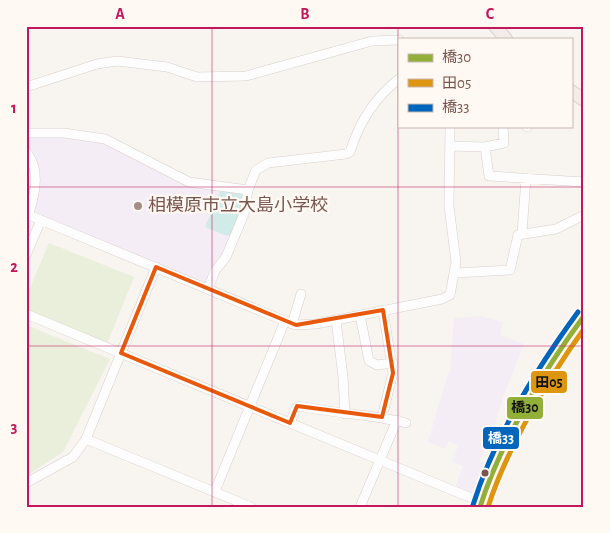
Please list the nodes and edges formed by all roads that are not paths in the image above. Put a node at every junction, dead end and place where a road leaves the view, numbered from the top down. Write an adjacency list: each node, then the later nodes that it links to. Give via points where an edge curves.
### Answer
1 (495, 26): 2 (main road)
2 (505, 38)
3 (398, 40): 5 (street, via 372,41 246,76 197,78 166,67 117,61 97,64)
4 (398, 81): 16 (street, via 379,97 366,115 350,152 340,156 313,156 268,163 256,170)
5 (26, 87)
6 (572, 93): 7 (main road)
7 (584, 100)
8 (450, 128): 11 (street)
9 (503, 128): 12 (street, via 504,143)
10 (26, 133): 16 (street, via 105,139 189,182)
11 (450, 146): 12 (street); 22 (street)
12 (485, 147): 14 (street, via 488,176)
13 (26, 151): 18 (street, via 33,158 35,170 29,212)
14 (526, 178): 15 (street); 19 (street)
15 (584, 182)
16 (248, 190): 23 (street, via 244,214)
17 (584, 215): 19 (street, via 556,229)
18 (41, 220): 20 (street); 21 (street)
19 (522, 233): 22 (street, via 515,240 510,270)
20 (26, 255)
21 (156, 267): 23 (street); 31 (street)
22 (455, 273): 25 (street, via 452,291 447,298)
23 (208, 289): 30 (street)
24 (301, 294): 30 (street)
25 (383, 310): 27 (street); 32 (street)
26 (26, 314): 31 (street)
27 (360, 315): 29 (street); 32 (street, via 369,361 377,365)
28 (584, 316): 43 (street, via 557,354 498,459)
29 (336, 320): 30 (street); 34 (street, via 344,377)
30 (289, 323): 33 (street)
31 (121, 353): 33 (street); 39 (street)
32 (393, 364): 35 (street)
33 (249, 406): 37 (street); 42 (street)
34 (345, 414): 35 (street); 37 (street, via 300,406)
35 (382, 417): 36 (street)
36 (397, 420): 38 (street); 40 (street)
37 (290, 423): 40 (street)
38 (406, 423)
39 (86, 439): 41 (street, via 73,457); 42 (street)
40 (380, 460): 43 (street); 45 (street)
41 (26, 483)
42 (215, 491): 44 (street)
43 (480, 504)
44 (251, 507)
45 (360, 507)

